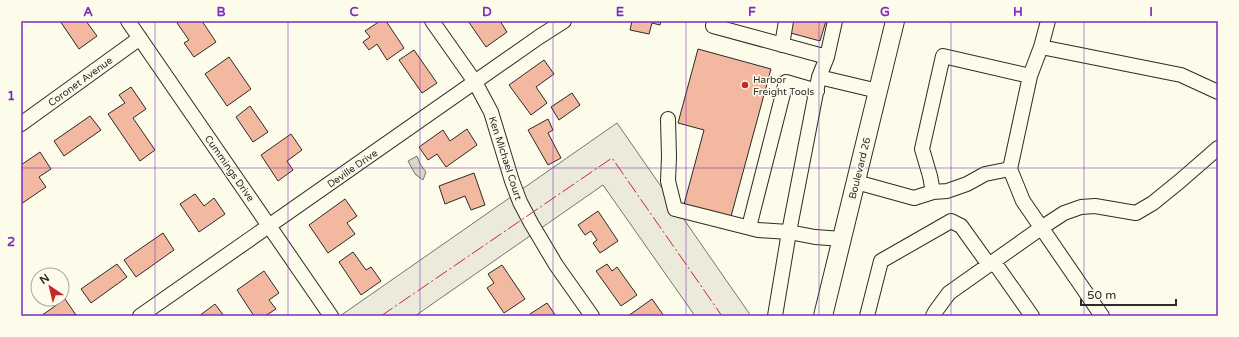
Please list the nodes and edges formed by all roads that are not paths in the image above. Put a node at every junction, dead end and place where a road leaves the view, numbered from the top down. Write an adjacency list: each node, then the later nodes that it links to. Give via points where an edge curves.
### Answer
1 (128, 21): 9 (street, Cummings Drive)
2 (432, 21): 14 (street, Ken Michael Court)
3 (564, 21): 14 (street, Deville Drive)
4 (714, 21): 10 (street, via 713,26)
5 (786, 21): 10 (street)
6 (835, 21): 12 (street)
7 (895, 21): 16 (main road, Boulevard 26)
8 (1048, 21): 11 (street)
9 (140, 38): 19 (street, Coronet Avenue); 24 (street, Cummings Drive)
10 (782, 44): 12 (street)
11 (1041, 46): 13 (street); 17 (street, via 1181,75)
12 (827, 57): 15 (street)
13 (1030, 76): 21 (street); 23 (street, via 943,56 922,148)
14 (475, 82): 24 (street, Deville Drive); 33 (street, Ken Michael Court, via 491,112 520,202 556,265)
15 (818, 84): 16 (street); 25 (street, via 786,82); 27 (street)
16 (878, 91): 22 (main road, Boulevard 26)
17 (1218, 92)
18 (668, 120): 25 (street, via 668,181 675,209)
19 (21, 124)
20 (1218, 148): 26 (street, via 1180,181 1136,213 1095,206 1082,207 1064,213)
21 (1010, 169): 23 (street, via 985,174 947,191); 26 (street, via 1023,202)
22 (856, 182): 23 (street, via 914,198); 28 (main road, Boulevard 26)
23 (933, 192)
24 (270, 226): 31 (street, Deville Drive); 32 (street, Cummings Drive)
25 (749, 228): 27 (street)
26 (1041, 228): 29 (street); 38 (street)
27 (789, 232): 28 (street); 34 (street)
28 (842, 239): 35 (main road, Boulevard 26)
29 (991, 263): 30 (street, via 949,293); 36 (street, via 961,226 951,221 881,261); 37 (street)
30 (938, 314)
31 (140, 316)
32 (331, 316)
33 (592, 316)
34 (775, 316)
35 (824, 316)
36 (867, 316)
37 (1032, 316)
38 (1102, 316)

